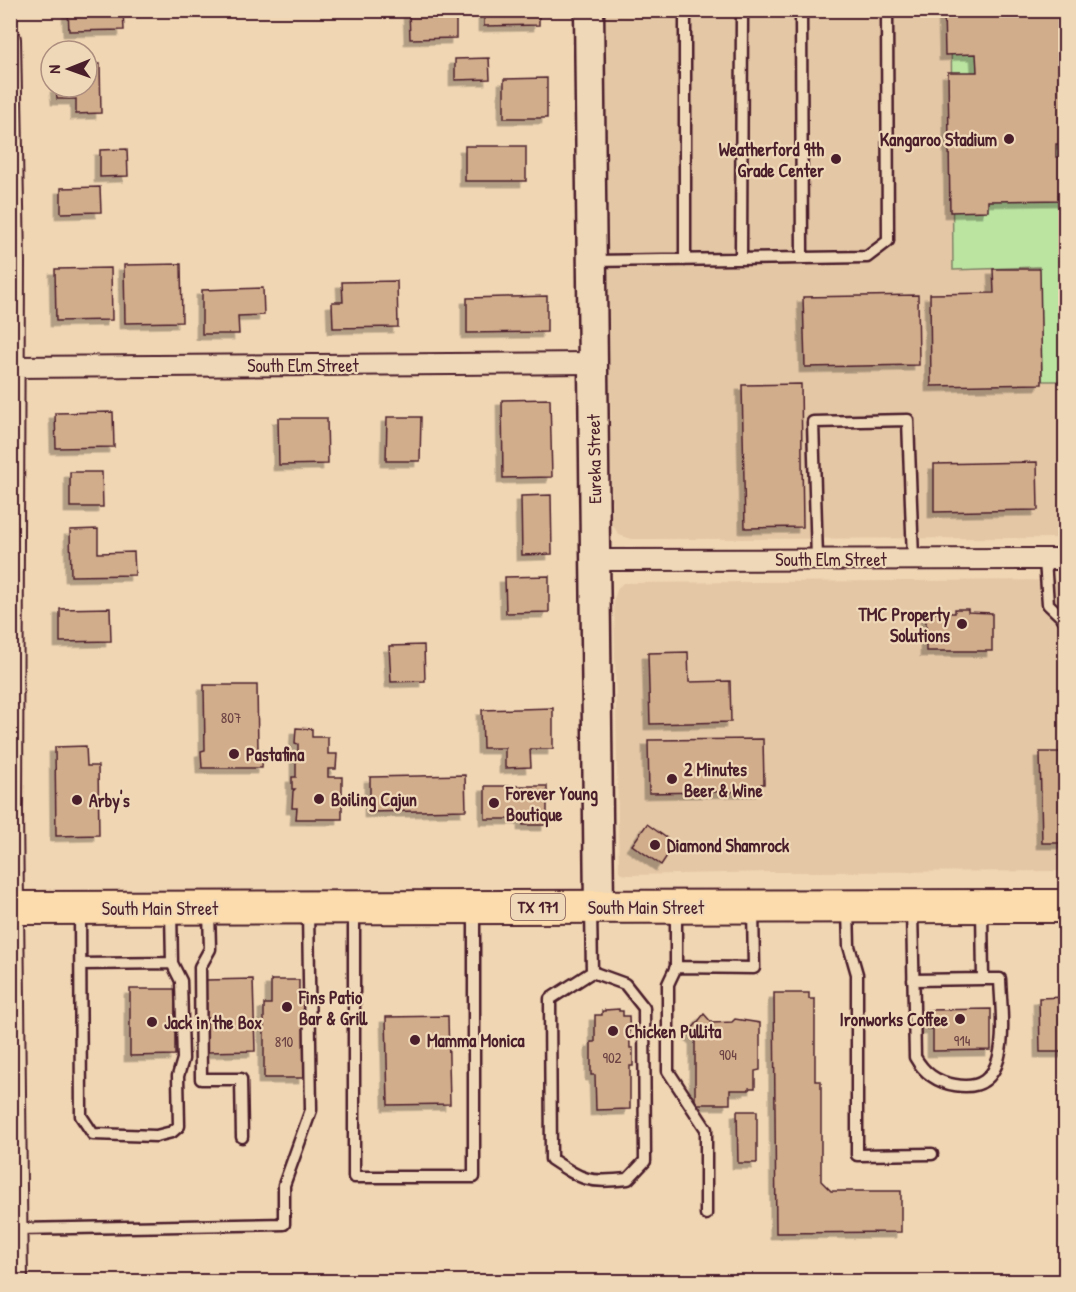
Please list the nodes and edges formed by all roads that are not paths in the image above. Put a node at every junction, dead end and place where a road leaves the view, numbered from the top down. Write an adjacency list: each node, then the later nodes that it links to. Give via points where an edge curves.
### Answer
1 (590, 10): 10 (street, Eureka Street)
2 (685, 10): 9 (lane)
3 (742, 10): 8 (lane)
4 (801, 10): 7 (lane)
5 (887, 10): 7 (lane, via 888,241 867,257)
6 (10, 39): 11 (street)
7 (802, 258): 8 (lane)
8 (741, 259): 9 (lane)
9 (685, 260): 10 (lane)
10 (592, 261): 12 (street, Eureka Street)
11 (12, 262): 13 (street)
12 (592, 363): 13 (street, South Elm Street); 17 (street, Eureka Street)
13 (13, 367): 20 (street)
14 (817, 559): 15 (street, South Elm Street); 15 (lane, via 813,422 908,420); 17 (street, South Elm Street)
15 (913, 559): 18 (street, South Elm Street)
16 (1065, 559): 18 (street, South Elm Street)
17 (596, 560): 25 (street, Eureka Street)
18 (1045, 560): 19 (lane, via 1048,604)
19 (1065, 621)
20 (11, 673): 21 (street)
21 (11, 811): 29 (street)
22 (912, 906): 23 (main road, South Main Street / TX 171); 28 (main road, South Main Street / TX 171); 41 (lane)
23 (982, 906): 24 (main road, South Main Street / TX 171); 40 (lane)
24 (1065, 906)
25 (595, 907): 26 (main road, South Main Street / TX 171); 35 (main road, South Main Street / TX 171); 39 (lane)
26 (676, 907): 27 (main road, South Main Street / TX 171); 38 (lane)
27 (753, 907): 28 (main road, South Main Street / TX 171); 38 (lane, via 754,968)
28 (848, 907): 43 (lane, via 849,946 856,974 857,1155)
29 (12, 908): 30 (main road, South Main Street / TX 171); 45 (street)
30 (80, 908): 31 (main road, South Main Street / TX 171); 37 (lane)
31 (171, 908): 32 (main road, South Main Street / TX 171); 36 (lane)
32 (209, 908): 33 (main road, South Main Street / TX 171); 42 (lane, via 210,949 200,967 201,1079 242,1079)
33 (308, 908): 34 (main road, South Main Street / TX 171); 45 (lane, via 311,1110 284,1185 284,1224)
34 (354, 908): 35 (main road, South Main Street / TX 171); 35 (lane, via 354,1177 474,1177)
35 (474, 908)
36 (172, 963): 37 (lane); 37 (lane, via 182,981 179,1126 156,1136 93,1134 81,1116)
37 (81, 964)
38 (676, 967): 44 (lane, via 668,984 668,1071 706,1129)
39 (592, 972): 39 (lane, via 550,999 551,1159 579,1177 600,1181 628,1179 645,1161 644,1008 625,984)
40 (983, 979): 41 (lane); 41 (lane, via 1000,979 1001,1054 988,1078 962,1086 934,1078 915,1057)
41 (913, 980)
42 (242, 1137)
43 (932, 1154)
44 (706, 1214)
45 (18, 1229): 46 (street)
46 (17, 1281)

